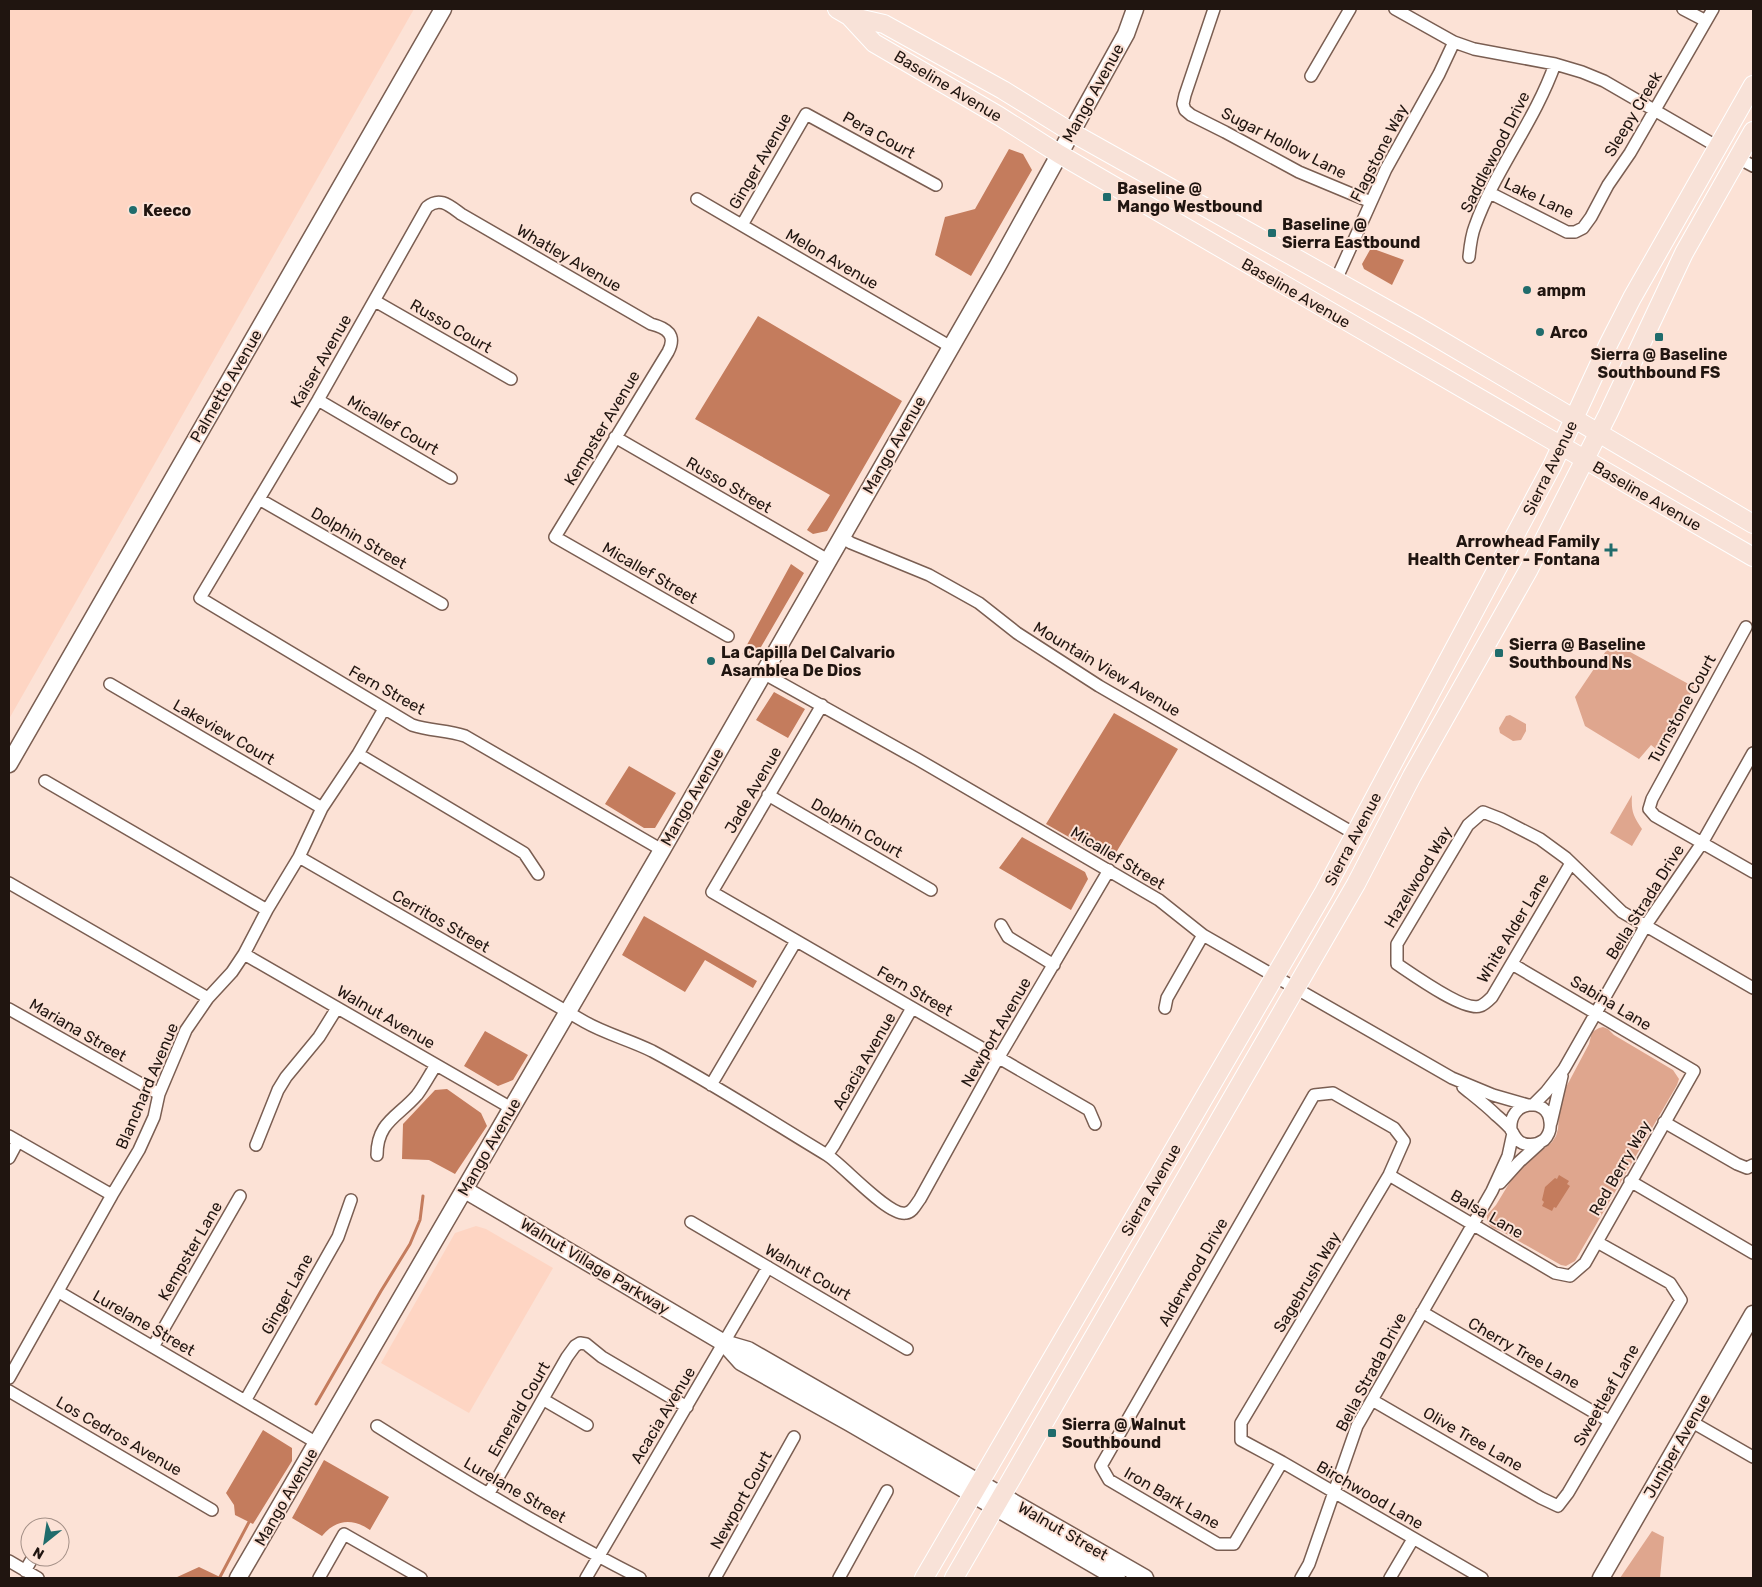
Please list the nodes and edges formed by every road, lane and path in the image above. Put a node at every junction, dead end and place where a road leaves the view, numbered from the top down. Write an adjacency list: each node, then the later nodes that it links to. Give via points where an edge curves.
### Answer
1 (443, 9): 57 (street, Palmetto Avenue)
2 (1135, 9): 17 (street, Mango Avenue, via 1126,34)
3 (1214, 9): 24 (street, Sugar Hollow Lane, via 1184,96 1185,110 1298,172)
4 (1350, 9): 12 (street)
5 (1395, 9): 10 (street)
6 (1683, 9): 9 (street)
7 (1713, 9): 9 (street, Sleepy Creek)
8 (843, 12): 17 (main road, Baseline Avenue, via 884,24); 19 (main road, Baseline Avenue, via 874,43)
9 (1706, 21): 14 (street, Sleepy Creek)
10 (1454, 42): 11 (street, via 1474,49); 24 (street, Flagstone Way)
11 (1555, 64): 14 (street, via 1604,82); 22 (street, Saddlewood Drive, via 1540,102)
12 (1311, 76)
13 (1753, 85): 18 (main road, Sierra Avenue)
14 (1654, 111): 18 (street); 27 (street, Sleepy Creek, via 1583,228)
15 (806, 114): 21 (street, Pera Court); 26 (street, Ginger Avenue)
16 (1753, 131): 20 (main road, Sierra Avenue)
17 (1071, 132): 19 (street, Mango Avenue); 29 (main road, Baseline Avenue)
18 (1718, 147): 35 (main road, Sierra Avenue, via 1628,305)
19 (1059, 154): 32 (street, Mango Avenue); 38 (main road, Baseline Avenue)
20 (1746, 162): 36 (main road, Sierra Avenue, via 1684,253)
21 (936, 185)
22 (1490, 193): 27 (street, Lake Lane, via 1567,232); 28 (street, Saddlewood Drive, via 1474,228)
23 (697, 199): 26 (street, Melon Avenue)
24 (1371, 202): 29 (street, Flagstone Way)
25 (451, 207): 30 (street, Kaiser Avenue, via 438,202 428,207); 31 (street, Whatley Avenue, via 651,324 667,330)
26 (742, 225): 32 (street, Melon Avenue)
27 (1575, 232)
28 (1469, 257)
29 (1336, 280): 35 (main road, Baseline Avenue)
30 (375, 301): 33 (street, Russo Court); 34 (street, Kaiser Avenue)
31 (670, 335): 37 (street, Kempster Avenue, via 671,346)
32 (951, 347): 44 (street, Mango Avenue)
33 (510, 379)
34 (318, 400): 40 (street, Micallef Court); 41 (street, Kaiser Avenue)
35 (1574, 419): 36 (main road, Baseline Avenue); 38 (main road, Sierra Avenue)
36 (1598, 433): 39 (main road, Sierra Avenue); 42 (main road, Baseline Avenue)
37 (615, 437): 43 (street, Kempster Avenue); 47 (street, Russo Street)
38 (1561, 447): 39 (main road, Baseline Avenue); 61 (main road, Sierra Avenue)
39 (1584, 460): 46 (main road, Baseline Avenue); 81 (main road, Sierra Avenue, via 1529,569)
40 (451, 478)
41 (259, 499): 45 (street, Kaiser Avenue); 48 (street, Dolphin Street)
42 (1753, 524)
43 (555, 537): 50 (street, Micallef Street)
44 (841, 537): 47 (street, Mango Avenue); 61 (street, Mountain View Avenue, via 928,575 979,603 1016,633 1099,686)
45 (227, 553): 54 (street, Fern Street, via 200,598)
46 (1753, 557)
47 (828, 560): 51 (street, Mango Avenue)
48 (442, 604)
49 (1746, 627): 62 (street, Turnstone Court, via 1652,798 1649,809 1655,816)
50 (728, 636)
51 (763, 672): 53 (street, Micallef Street); 63 (street, Mango Avenue)
52 (110, 684): 60 (street, Lakeview Court)
53 (822, 705): 59 (street, Jade Avenue); 66 (street, Micallef Street)
54 (384, 709): 55 (street, Blanchard Avenue); 63 (street, Fern Street, via 420,728 465,736)
55 (358, 754): 60 (street, Blanchard Avenue); 68 (street, via 524,853)
56 (1753, 755): 62 (street, Bella Strada Drive)
57 (9, 764)
58 (45, 781): 72 (street)
59 (768, 795): 70 (street, Dolphin Court); 71 (street, Jade Avenue)
60 (322, 808): 64 (street, Blanchard Avenue)
61 (1355, 834): 80 (main road, Sierra Avenue)
62 (1702, 843): 67 (street); 74 (street, Bella Strada Drive)
63 (662, 850): 89 (street, Mango Avenue)
64 (299, 857): 72 (street, Blanchard Avenue); 89 (street, Cerritos Street)
65 (1571, 863): 74 (street, via 1622,912); 78 (street, White Alder Lane); 84 (street, Hazelwood Way, via 1540,839 1501,818 1482,812 1468,825 1397,944 1397,964 1467,1006)
66 (1108, 870): 75 (street, Micallef Street, via 1159,900); 79 (street, Newport Avenue)
67 (1753, 872)
68 (538, 874)
69 (9, 883): 83 (street)
70 (931, 890)
71 (712, 892): 76 (street, Fern Street)
72 (267, 910): 77 (street, Blanchard Avenue)
73 (1001, 925): 79 (street, via 1008,937)
74 (1646, 925): 82 (street); 90 (street, Bella Strada Drive)
75 (1203, 934): 80 (street, Micallef Street); 87 (street, via 1167,998)
76 (796, 941): 86 (street, Fern Street); 96 (street)
77 (244, 954): 83 (street, Blanchard Avenue); 85 (street, Walnut Avenue)
78 (1512, 964): 84 (street, White Alder Lane, via 1492,997); 90 (street, Sabina Lane)
79 (1054, 965): 91 (street, Newport Avenue)
80 (1276, 976): 81 (street, Micallef Street); 147 (main road, Sierra Avenue)
81 (1296, 987): 95 (street, Micallef Street); 151 (main road, Sierra Avenue)
82 (1753, 988)
83 (208, 998): 97 (street, Blanchard Avenue, via 186,1030)
84 (1479, 1006)
85 (337, 1008): 92 (street, Walnut Avenue); 107 (street, via 282,1083)
86 (912, 1008): 91 (street, Fern Street); 109 (street, Acacia Avenue)
87 (1165, 1008)
88 (9, 1009): 97 (street, Mariana Street)
89 (568, 1012): 96 (street, Cerritos Street, via 599,1030 652,1051); 100 (street, Mango Avenue)
90 (1597, 1013): 93 (street, Bella Strada Drive); 94 (street, Sabina Lane)
91 (998, 1059): 102 (street, Fern Street, via 1089,1110); 109 (street, Newport Avenue, via 911,1211 905,1214 898,1212 871,1194)
92 (436, 1065): 100 (street, Walnut Avenue); 108 (street, via 417,1095 383,1128 377,1143)
93 (1564, 1069): 99 (street, Bella Strada Drive, via 1546,1092); 103 (street, Bella Strada Drive)
94 (1694, 1071): 101 (street, Red Berry Way)
95 (1452, 1078): 99 (street, Micallef Street, via 1492,1095); 104 (street, Micallef Street)
96 (711, 1085): 109 (street, Cerritos Street)
97 (159, 1094): 116 (street, Blanchard Avenue, via 147,1136)
98 (1314, 1095): 112 (street, Sagebrush Way, via 1333,1093 1394,1128 1404,1141); 146 (street, Alderwood Drive)
99 (1530, 1105): 103 (street, via 1547,1112); 104 (street, via 1514,1112 1510,1123)
100 (511, 1108): 114 (street, Mango Avenue)
101 (1664, 1122): 111 (street, via 1737,1164 1747,1168); 113 (street, Red Berry Way)
102 (1095, 1124)
103 (1551, 1124): 106 (street)
104 (1512, 1131): 106 (street, via 1524,1144); 115 (street, Bella Strada Drive, via 1508,1156)
105 (14, 1138): 110 (street); 116 (street)
106 (1542, 1141): 115 (street, Bella Strada Drive)
107 (256, 1145)
108 (377, 1155)
109 (827, 1155)
110 (9, 1158)
111 (1753, 1165)
112 (1389, 1175): 120 (street, Balsa Lane); 142 (street, Sagebrush Way, via 1241,1423)
113 (1630, 1181): 121 (street, Red Berry Way); 122 (street)
114 (465, 1190): 128 (street, Walnut Village Parkway); 143 (street, Mango Avenue)
115 (1492, 1191): 120 (street, Bella Strada Drive)
116 (112, 1195): 125 (street, Blanchard Avenue)
117 (240, 1196): 129 (street, Kempster Lane)
118 (350, 1200): 135 (street, Ginger Lane, via 338,1237)
119 (691, 1222): 123 (street, Walnut Court)
120 (1474, 1225): 124 (street, Balsa Lane, via 1555,1273); 126 (street, Bella Strada Drive)
121 (1597, 1242): 124 (street, Red Berry Way, via 1585,1263); 137 (street, Sweetleaf Lane, via 1670,1283 1680,1300)
122 (1753, 1253)
123 (768, 1267): 128 (street, Acacia Avenue); 130 (street, Walnut Court)
124 (1570, 1276)
125 (59, 1292): 129 (street, Lurelane Street); 131 (street, Blanchard Avenue)
126 (1422, 1312): 134 (street, Bella Strada Drive); 137 (street, Cherry Tree Lane)
127 (1753, 1314): 138 (street, Juniper Avenue)
128 (724, 1343): 136 (street, Acacia Avenue); 147 (street, Walnut Village Parkway, via 748,1350)
129 (153, 1347): 135 (street, Lurelane Street)
130 (908, 1349)
131 (9, 1378)
132 (9, 1391): 153 (street, Los Cedros Avenue)
133 (544, 1400): 136 (street, Emerald Court, via 567,1357 580,1343); 139 (street); 149 (street, Emerald Court)
134 (1372, 1400): 150 (street, Bella Strada Drive, via 1357,1426); 152 (street, Olive Tree Lane)
135 (245, 1401): 143 (street, Lurelane Street)
136 (687, 1407): 155 (street, Acacia Avenue)
137 (1609, 1421): 152 (street, Sweetleaf Lane)
138 (1692, 1422): 144 (street); 174 (street, Juniper Avenue)
139 (587, 1425)
140 (377, 1426): 149 (street, Lurelane Street)
141 (794, 1436): 165 (street, Newport Court)
142 (1242, 1440): 145 (street, Birchwood Lane)
143 (317, 1442): 160 (street, Mango Avenue)
144 (1753, 1457)
145 (1282, 1462): 146 (street, Iron Bark Lane, via 1234,1544 1218,1544 1109,1480); 150 (street, Birchwood Lane)
146 (1101, 1466)
147 (977, 1489): 151 (street, Walnut Street); 167 (main road, Sierra Avenue)
148 (887, 1491): 166 (street)
149 (489, 1493): 155 (street, Lurelane Street)
150 (1334, 1494): 154 (street, Birchwood Lane); 171 (street, Bella Strada Drive)
151 (998, 1501): 168 (main road, Sierra Avenue); 169 (street, Walnut Street); 170 (street, Walnut Street)
152 (1558, 1506)
153 (212, 1510)
154 (1413, 1540): 172 (street); 173 (street, Birchwood Lane)
155 (597, 1557): 163 (street, Acacia Avenue); 164 (street, Lurelane Street)
156 (9, 1561): 158 (street)
157 (27, 1567): 158 (street)
158 (25, 1571): 159 (street)
159 (38, 1578)
160 (238, 1578)
161 (319, 1578): 162 (street, via 344,1534)
162 (421, 1578)
163 (586, 1578)
164 (640, 1578)
165 (715, 1578)
166 (839, 1578)
167 (924, 1578)
168 (954, 1578)
169 (1117, 1578)
170 (1145, 1578)
171 (1301, 1578)
172 (1390, 1578)
173 (1482, 1578)
174 (1601, 1578)

